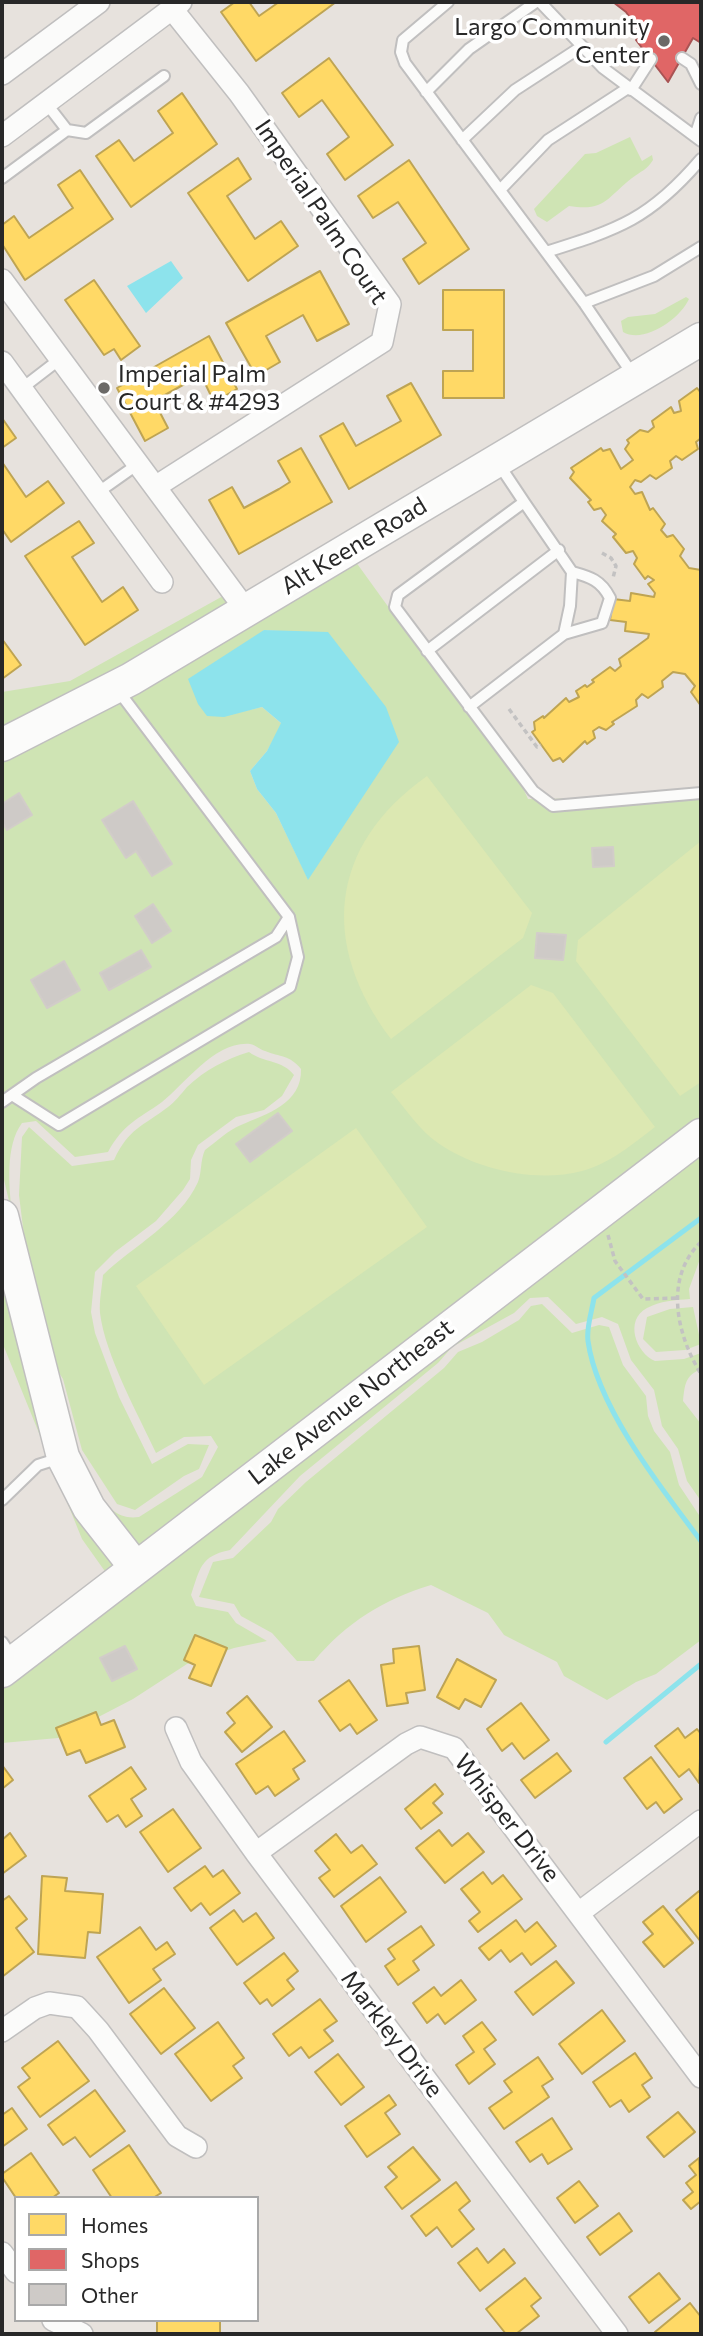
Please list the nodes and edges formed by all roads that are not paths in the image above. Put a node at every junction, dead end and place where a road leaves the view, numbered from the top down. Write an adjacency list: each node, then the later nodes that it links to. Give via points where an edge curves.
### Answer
1 (99, 2): 8 (street)
2 (448, 2): 12 (lane, via 403,40 405,63)
3 (538, 2): 5 (lane); 12 (lane, via 469,49)
4 (173, 4): 13 (street, Imperial Palm Court); 33 (street, Imperial Palm Court, via 390,304 382,342)
5 (581, 47): 11 (lane); 18 (lane, via 514,90)
6 (682, 58): 10 (lane, via 691,64)
7 (651, 59): 11 (lane)
8 (2, 74)
9 (163, 76): 15 (lane, via 86,133)
10 (701, 84)
11 (629, 89): 17 (lane); 21 (lane, via 550,138)
12 (426, 92): 18 (lane)
13 (46, 103): 15 (lane); 16 (street, Imperial Palm Court)
14 (701, 118): 17 (lane)
15 (66, 130): 20 (lane)
16 (2, 136)
17 (698, 139)
18 (462, 140): 21 (lane)
19 (701, 159): 23 (lane, via 646,213 613,230)
20 (2, 178)
21 (500, 190): 23 (lane)
22 (701, 247): 25 (lane, via 654,276)
23 (546, 252): 25 (lane)
24 (2, 281): 27 (street)
25 (584, 303): 29 (lane)
26 (701, 338): 29 (street, Alt Keene Road)
27 (60, 359): 30 (lane); 32 (street)
28 (2, 362): 30 (street)
29 (635, 378): 31 (street, Alt Keene Road)
30 (21, 389): 34 (street)
31 (497, 461): 35 (lane); 39 (street, Alt Keene Road)
32 (138, 464): 33 (street); 34 (lane)
33 (155, 487): 39 (street)
34 (97, 493): 38 (street)
35 (524, 502): 36 (lane); 41 (lane, via 398,595 395,607)
36 (559, 550): 37 (lane); 41 (lane)
37 (572, 572): 40 (lane); 40 (lane, via 595,578 610,598 602,623)
38 (162, 582)
39 (246, 610): 42 (street, Alt Keene Road)
40 (564, 634): 43 (lane)
41 (428, 651): 43 (lane)
42 (116, 687): 44 (street, Alt Keene Road); 46 (lane)
43 (469, 707): 45 (lane, via 533,791 553,806)
44 (2, 745)
45 (701, 793)
46 (289, 917): 47 (lane, via 276,937); 47 (lane, via 298,957 290,987 59,1125)
47 (12, 1095): 48 (lane)
48 (2, 1102)
49 (701, 1135): 53 (street, Lake Avenue Northeast)
50 (2, 1216): 51 (street)
51 (63, 1457): 52 (lane, via 38,1465); 53 (street, via 89,1508)
52 (2, 1500)
53 (136, 1568): 54 (street, Lake Avenue Northeast)
54 (6, 1658)
55 (176, 1728): 57 (street, Markley Drive, via 191,1762)
56 (701, 1821): 58 (street)
57 (256, 1853): 58 (street, Whisper Drive, via 420,1737 454,1748); 64 (street, Markley Drive)
58 (580, 1912): 60 (street, Whisper Drive)
59 (2, 2031): 61 (street, via 50,2003 77,2007 177,2136)
60 (701, 2077)
61 (196, 2147)
62 (57, 2322): 63 (street)
63 (82, 2334)
64 (617, 2334)

